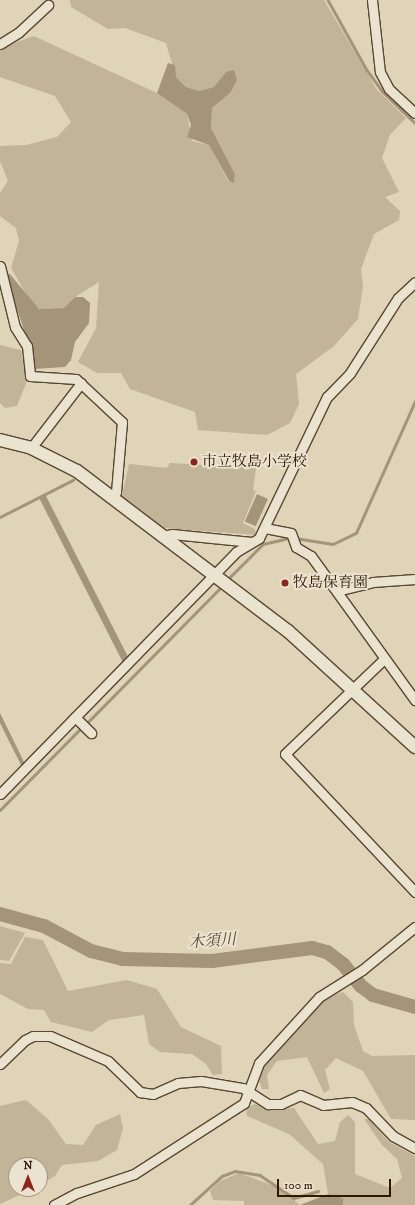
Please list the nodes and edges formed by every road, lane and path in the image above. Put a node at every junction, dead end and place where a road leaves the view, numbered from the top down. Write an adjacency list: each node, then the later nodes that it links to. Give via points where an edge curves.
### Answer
1 (372, 0): 4 (street, via 380,72 389,88)
2 (48, 5): 3 (street, via 19,32)
3 (0, 44)
4 (415, 113)
5 (0, 266): 7 (street, via 15,327 27,346 30,376 69,377)
6 (415, 282): 11 (street, via 398,298 350,373 327,397)
7 (81, 383): 9 (street); 10 (street, via 122,422 116,492)
8 (0, 440): 9 (street)
9 (31, 448): 10 (street, via 76,471)
10 (112, 499): 12 (street)
11 (265, 528): 13 (street); 16 (street, via 291,533 294,542 311,556)
12 (162, 536): 13 (street, via 172,534); 14 (street)
13 (252, 542): 14 (street)
14 (215, 575): 18 (street, via 288,631); 20 (street)
15 (415, 579): 16 (street, via 373,582)
16 (337, 591): 17 (street)
17 (384, 659): 18 (street); 19 (street)
18 (353, 690): 22 (street); 24 (street, via 285,754)
19 (415, 700)
20 (75, 718): 21 (street); 23 (street)
21 (91, 733)
22 (415, 748)
23 (0, 794)
24 (415, 892)
25 (415, 927): 27 (street, via 362,970 318,997 259,1063)
26 (0, 1064): 27 (street, via 25,1040 42,1035 108,1061 140,1092 153,1094 178,1083 201,1081)
27 (250, 1092): 28 (street, via 258,1099 275,1105 300,1095 323,1105 358,1103 393,1136); 29 (street, via 244,1103 145,1168 77,1192)
28 (415, 1148)
29 (54, 1205)

